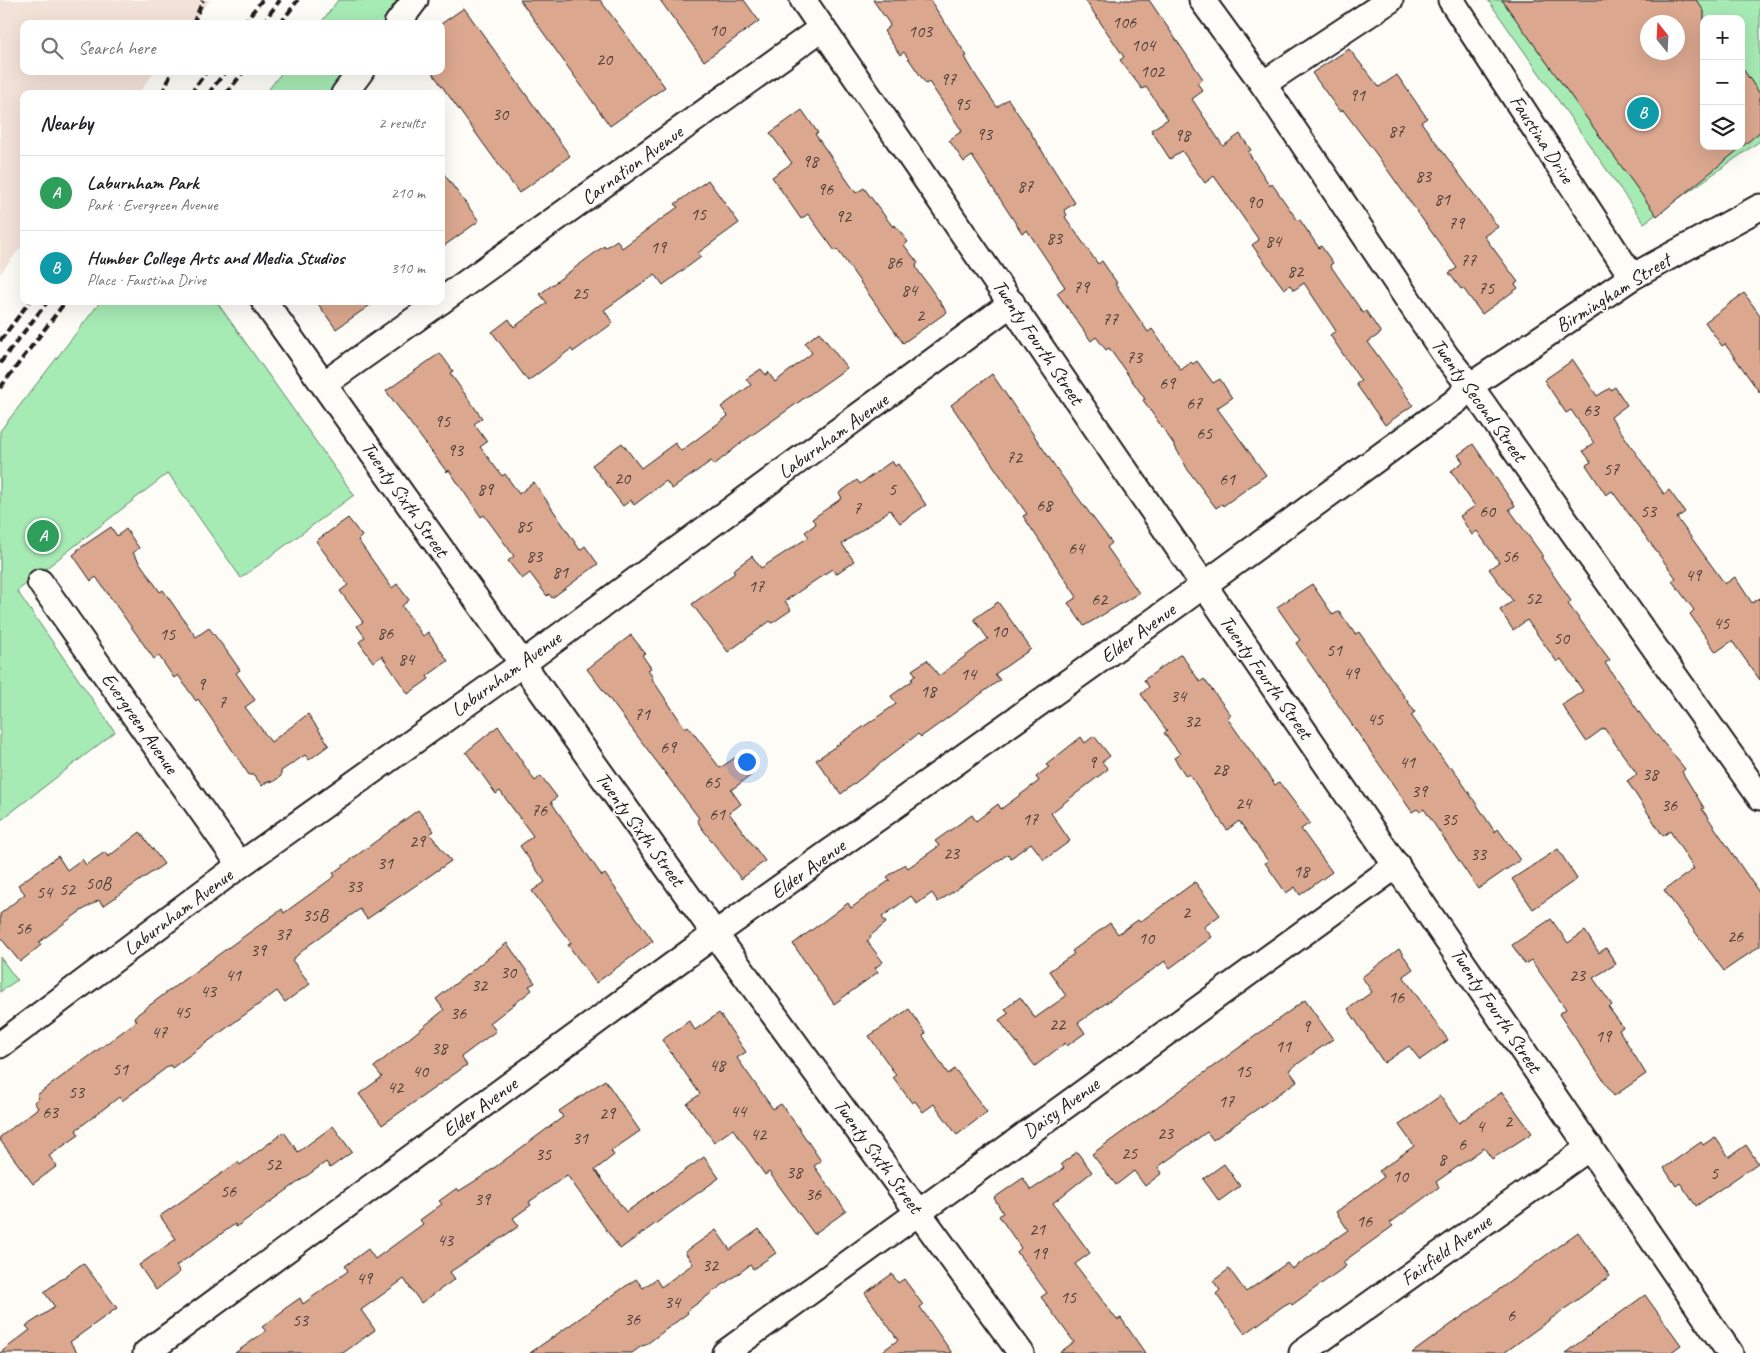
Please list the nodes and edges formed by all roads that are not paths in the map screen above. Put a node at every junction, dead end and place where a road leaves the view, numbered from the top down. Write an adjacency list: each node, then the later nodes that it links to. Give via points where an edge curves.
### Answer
1 (415, 0): 6 (street)
2 (803, 0): 7 (street, Twenty Fourth Street)
3 (1202, 0): 9 (street, Twenty Second Street)
4 (1390, 0): 9 (street)
5 (1451, 0): 12 (street, Faustina Drive)
6 (400, 20)
7 (822, 28): 13 (street, Carnation Avenue); 14 (street, Twenty Fourth Street)
8 (359, 75): 10 (street)
9 (1263, 84): 18 (street, Twenty Second Street, via 1446,356)
10 (347, 90)
11 (1757, 216): 12 (street, Birmingham Street)
12 (1632, 277): 18 (street, Birmingham Street)
13 (445, 298)
14 (1012, 303): 20 (street, Twenty Fourth Street); 21 (street, Laburnham Avenue)
15 (267, 305): 17 (street, Twenty Sixth Street)
16 (435, 305): 17 (street, Carnation Avenue)
17 (324, 384): 21 (street, Twenty Sixth Street)
18 (1470, 386): 20 (street, Elder Avenue, via 1456,401); 22 (street, Twenty Second Street)
19 (40, 582): 23 (street, Evergreen Avenue)
20 (1203, 586): 24 (street, Twenty Fourth Street); 25 (street, Elder Avenue)
21 (522, 664): 23 (street, Laburnham Avenue); 25 (street, Twenty Sixth Street)
22 (1760, 797)
23 (240, 865): 26 (street, Laburnham Avenue)
24 (1397, 865): 27 (street, Twenty Fourth Street); 28 (street, Daisy Avenue)
25 (715, 934): 28 (street, Twenty Sixth Street); 29 (street, Elder Avenue)
26 (0, 1045)
27 (1590, 1147): 32 (street, Fairfield Avenue); 33 (street, Twenty Fourth Street)
28 (918, 1211): 30 (street, Daisy Avenue); 31 (street, Twenty Sixth Street)
29 (146, 1353)
30 (725, 1353)
31 (1021, 1353)
32 (1302, 1353)
33 (1730, 1353)

